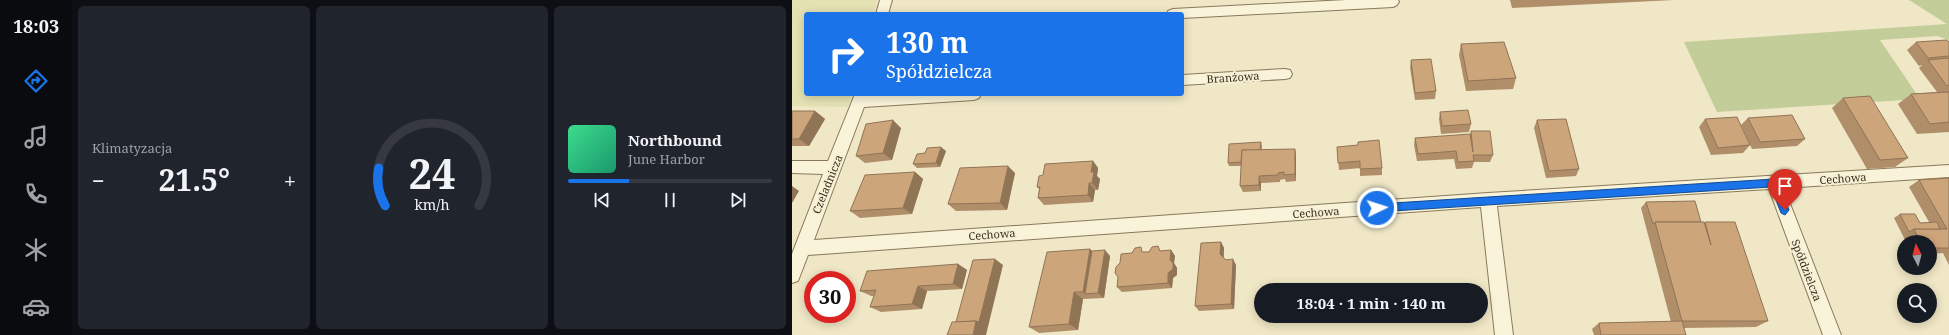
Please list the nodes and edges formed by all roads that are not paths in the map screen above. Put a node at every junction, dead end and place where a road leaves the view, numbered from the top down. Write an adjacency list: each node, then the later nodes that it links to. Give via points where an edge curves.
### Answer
1 (886, 0): 3 (street)
2 (1394, 2): 4 (street)
3 (883, 12)
4 (1184, 13)
5 (1285, 74): 6 (street, Branżowa)
6 (1184, 80)
7 (918, 96): 8 (street)
8 (861, 98): 10 (street, Czeladnicza)
9 (792, 167): 10 (street)
10 (833, 168): 14 (street, Czeladnicza)
11 (1949, 171): 12 (street, Cechowa)
12 (1774, 183): 13 (street, Cechowa); 17 (street, Spółdzielcza)
13 (1488, 200): 14 (street, Cechowa); 16 (street)
14 (802, 248): 15 (street, Czeladnicza)
15 (792, 275)
16 (1504, 335)
17 (1832, 335)

